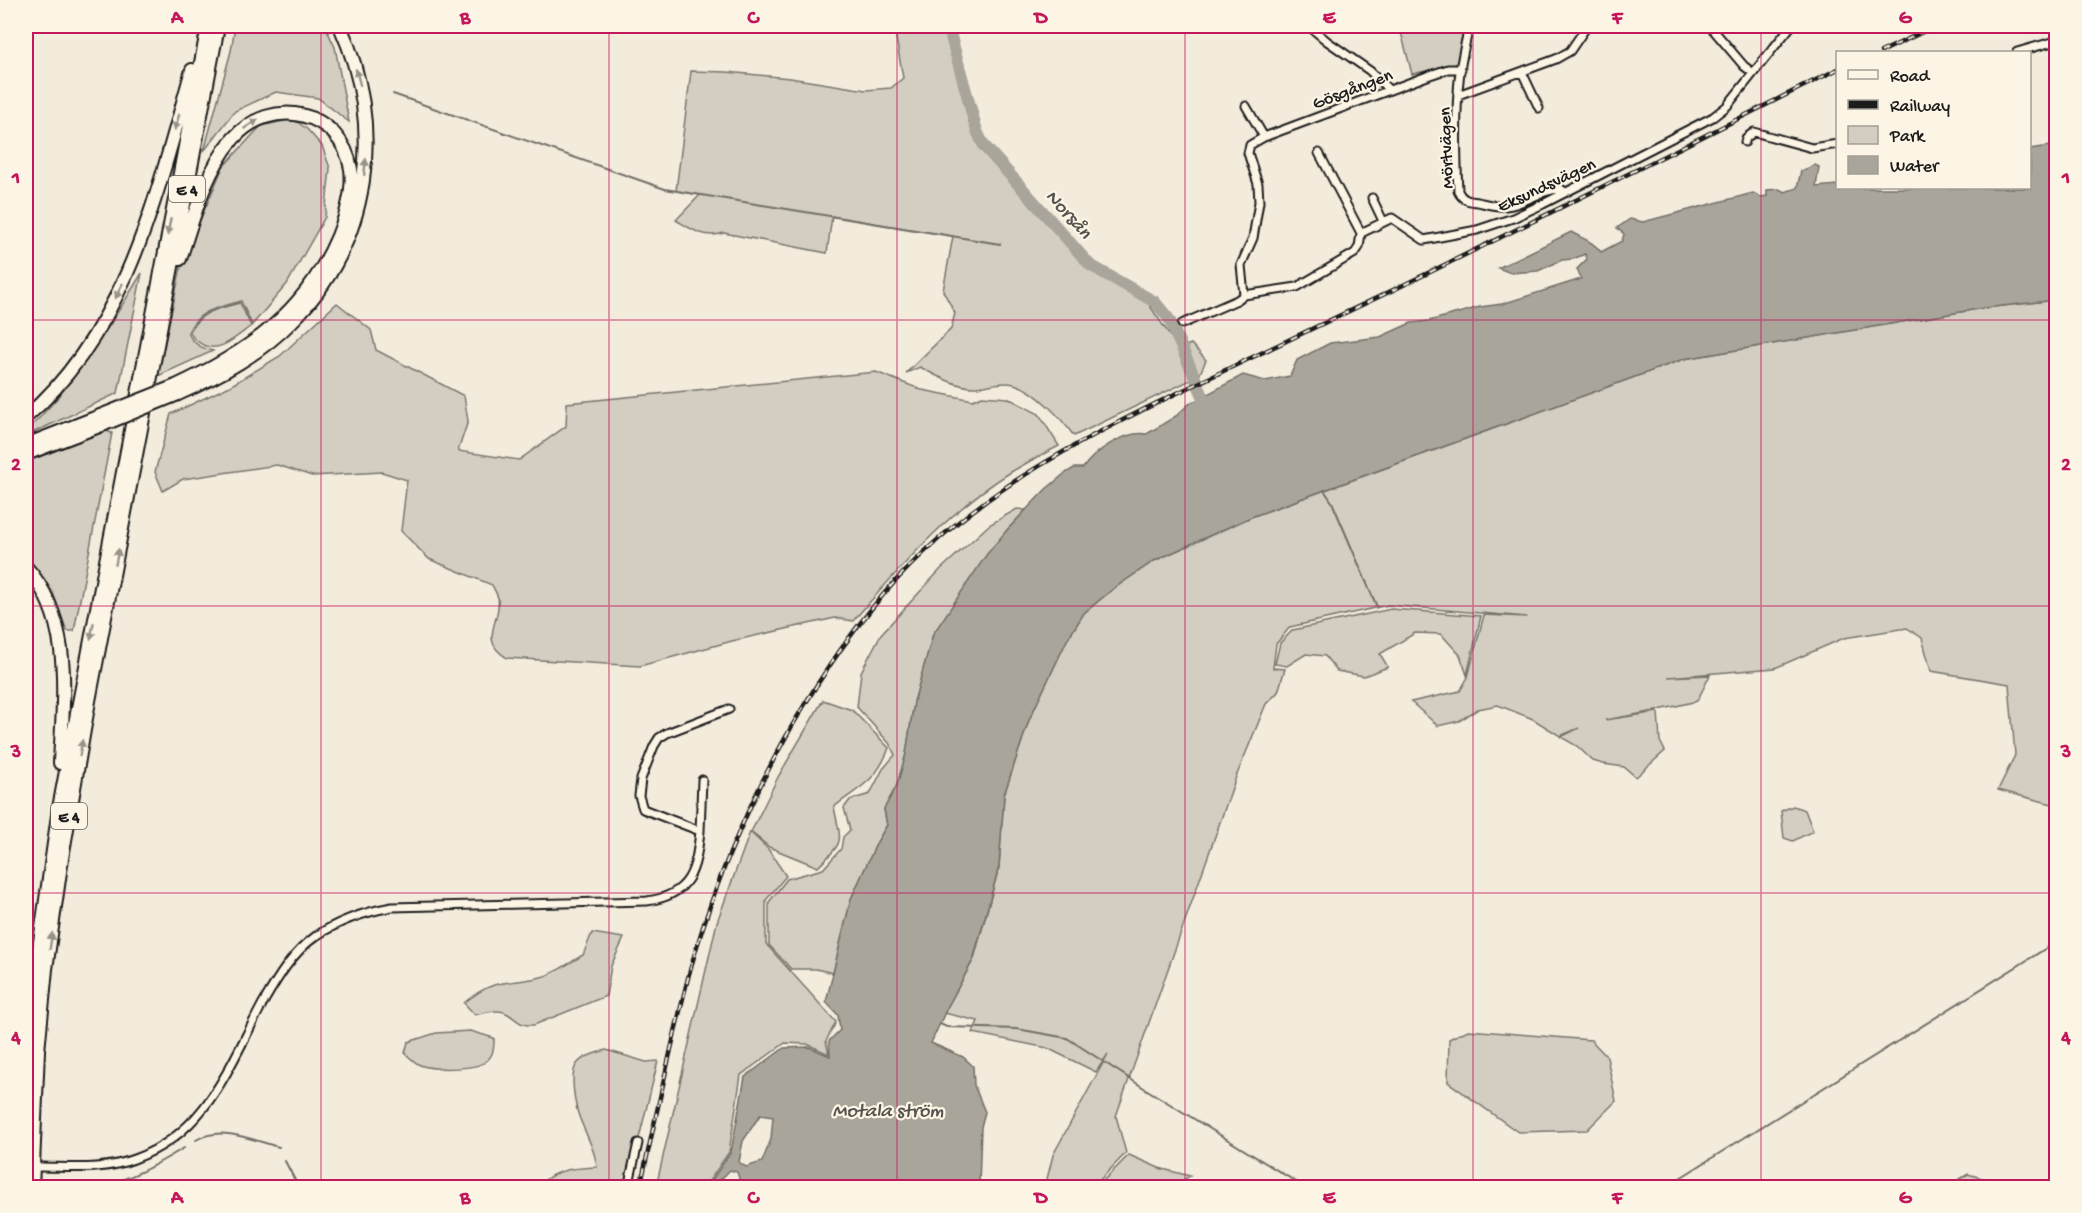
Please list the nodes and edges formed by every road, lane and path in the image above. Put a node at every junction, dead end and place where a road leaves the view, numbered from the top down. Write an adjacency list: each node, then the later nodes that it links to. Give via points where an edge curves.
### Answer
1 (206, 26): 30 (highway, one-way to 30, via 155,198 117,295 74,367); 37 (highway, E 4, one-way to 37)
2 (218, 26): 27 (highway, E 4)
3 (339, 26): 29 (highway, one-way to 3, via 234,366 282,331 315,294 346,240 360,195 366,148 361,89)
4 (1310, 26): 14 (street)
5 (1469, 26): 11 (street, Mörtvägen)
6 (1587, 26): 12 (street, via 1570,51)
7 (1791, 26): 13 (street, Eksundsvägen)
8 (1713, 27): 13 (street)
9 (2056, 40): 10 (street)
10 (2020, 51)
11 (1461, 69): 14 (street, Gösgången, via 1448,69); 15 (street, Mörtvägen)
12 (1522, 72): 15 (street); 17 (street)
13 (1752, 72): 22 (street, Eksundsvägen, via 1727,106 1713,117)
14 (1389, 90): 18 (street, Gösgången)
15 (1458, 95): 22 (street, Mörtvägen, via 1458,191 1464,199 1504,207 1545,191)
16 (1246, 106): 18 (street)
17 (1539, 108)
18 (1260, 139): 26 (street, via 1248,148 1259,202 1253,238 1242,265)
19 (1745, 142): 20 (street, via 1754,132 1812,148)
20 (1836, 144)
21 (1319, 153): 25 (street)
22 (1565, 192): 24 (street, Eksundsvägen, via 1513,218 1432,240 1424,240 1392,218)
23 (1372, 198): 24 (street)
24 (1383, 221): 25 (street)
25 (1361, 233): 26 (street, via 1355,253 1297,288)
26 (1244, 295): 28 (street)
27 (165, 303): 29 (highway, one-way to 29, via 206,187 233,139 258,119 281,113 307,117 331,131 347,156 351,187 345,217 322,268 300,299 262,337); 42 (highway, E 4, one-way to 27, via 38,1051 62,858)
28 (1182, 324)
29 (177, 390): 31 (highway, bridge)
30 (26, 417)
31 (101, 421): 32 (highway); 33 (highway)
32 (26, 445)
33 (26, 454)
34 (26, 567): 37 (highway, via 46,597 61,641)
35 (729, 709): 38 (street, via 659,738 638,787 643,809)
36 (702, 780): 38 (street)
37 (59, 808): 39 (highway, E 4, via 40,936)
38 (700, 831): 41 (street, via 693,873 675,893 663,899 392,907 344,920 314,937 290,962 204,1109 181,1133 132,1160 100,1168)
39 (26, 1092)
40 (638, 1143): 43 (street)
41 (39, 1167)
42 (32, 1188)
43 (628, 1188)

